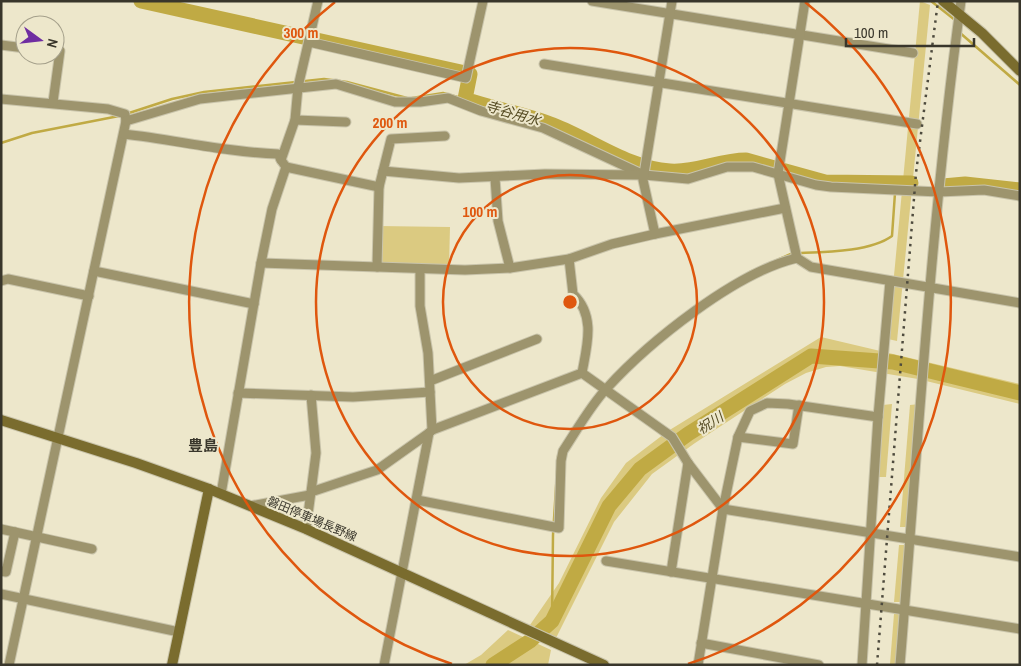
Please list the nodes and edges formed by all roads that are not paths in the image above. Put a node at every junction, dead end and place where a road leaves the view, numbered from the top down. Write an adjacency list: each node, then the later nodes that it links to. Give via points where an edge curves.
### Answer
1 (318, 1): 11 (street)
2 (483, 1): 11 (street, via 466,78)
3 (592, 1): 8 (street)
4 (672, 1): 8 (street)
5 (805, 1): 10 (street)
6 (943, 1): 9 (main road)
7 (960, 1): 9 (street)
8 (670, 14): 10 (street); 18 (street)
9 (959, 14): 17 (main road); 35 (street)
10 (798, 36): 14 (street); 22 (street)
11 (309, 42): 19 (street)
12 (1, 45): 13 (street)
13 (15, 47)
14 (914, 53)
15 (544, 64): 18 (street)
16 (58, 65): 21 (street)
17 (1020, 71)
18 (658, 83): 22 (street); 32 (street)
19 (298, 87): 23 (street); 24 (street, via 200,99); 32 (street, via 336,84 395,102 448,98 543,128)
20 (1, 99): 21 (street)
21 (53, 102): 24 (street, via 121,112)
22 (790, 104): 26 (street); 31 (street)
23 (295, 120): 25 (street); 29 (street)
24 (126, 121): 27 (street)
25 (346, 122)
26 (917, 124)
27 (124, 134): 29 (street, via 214,150 278,154); 45 (street)
28 (445, 136): 30 (street, via 391,139)
29 (283, 164): 34 (street); 41 (street)
30 (383, 171): 33 (street); 34 (street)
31 (778, 174): 32 (street, via 741,166 688,179); 35 (street, via 831,187); 37 (street)
32 (644, 175): 33 (street, via 545,174); 38 (street)
33 (495, 178): 43 (street, via 498,221)
34 (378, 187): 42 (street)
35 (939, 192): 36 (street, via 984,190); 48 (street)
36 (1020, 196)
37 (785, 208): 38 (street); 39 (street)
38 (655, 234): 40 (street)
39 (798, 258): 47 (street, via 811,266); 55 (street, via 759,271 727,289 660,339)
40 (569, 259): 43 (street); 53 (street, via 573,294 582,303 589,332)
41 (261, 263): 42 (street); 51 (street)
42 (377, 267): 44 (street)
43 (510, 268): 44 (street)
44 (420, 269): 54 (street, via 420,306)
45 (94, 271): 49 (street); 51 (street)
46 (1, 281): 49 (street, via 8,279)
47 (890, 282): 48 (street); 60 (street)
48 (930, 287): 50 (street); 77 (street)
49 (89, 296): 64 (street)
50 (1020, 303)
51 (254, 304): 57 (street)
52 (537, 339): 54 (street)
53 (582, 373): 55 (street); 62 (street)
54 (430, 381): 56 (street)
55 (605, 390): 65 (street, via 672,437); 69 (street, via 563,451 559,528)
56 (430, 392): 58 (street, via 353,397); 62 (street)
57 (238, 393): 58 (street); 67 (street)
58 (311, 395): 68 (street, via 316,453)
59 (799, 405): 60 (street); 63 (street, via 767,404 750,411); 63 (street, via 793,444)
60 (878, 417): 75 (street)
61 (1, 420): 64 (main road, 磐田停車場長野線)
62 (431, 432): 68 (street, via 377,470); 69 (street)
63 (738, 437): 71 (street)
64 (58, 438): 66 (main road, 磐田停車場長野線); 76 (street)
65 (688, 463): 71 (street); 83 (street)
66 (209, 488): 67 (main road, 磐田停車場長野線); 90 (main road)
67 (221, 494): 70 (main road, 磐田停車場長野線)
68 (311, 494): 70 (street); 73 (street)
69 (417, 500): 82 (street)
70 (250, 506): 73 (main road, 磐田停車場長野線)
71 (724, 509): 75 (street); 84 (street)
72 (1, 529): 74 (street)
73 (306, 529): 82 (main road, 磐田停車場長野線)
74 (15, 532): 76 (street); 81 (street, via 6,572)
75 (870, 532): 77 (street); 87 (street)
76 (36, 537): 78 (street); 86 (street)
77 (911, 539): 79 (street); 88 (street)
78 (92, 549)
79 (1020, 557)
80 (606, 561): 83 (street)
81 (1, 571)
82 (403, 572): 94 (street); 95 (main road, 磐田停車場長野線)
83 (671, 572): 84 (street)
84 (712, 579): 87 (street); 91 (street)
85 (1, 594): 86 (street)
86 (23, 598): 90 (street); 92 (street)
87 (866, 603): 88 (street); 98 (street)
88 (904, 610): 89 (street); 99 (street)
89 (1020, 629)
90 (179, 632): 93 (main road)
91 (701, 643): 96 (street); 97 (street)
92 (9, 665)
93 (172, 665)
94 (384, 665)
95 (604, 665)
96 (698, 665)
97 (819, 665)
98 (862, 665)
99 (900, 665)

